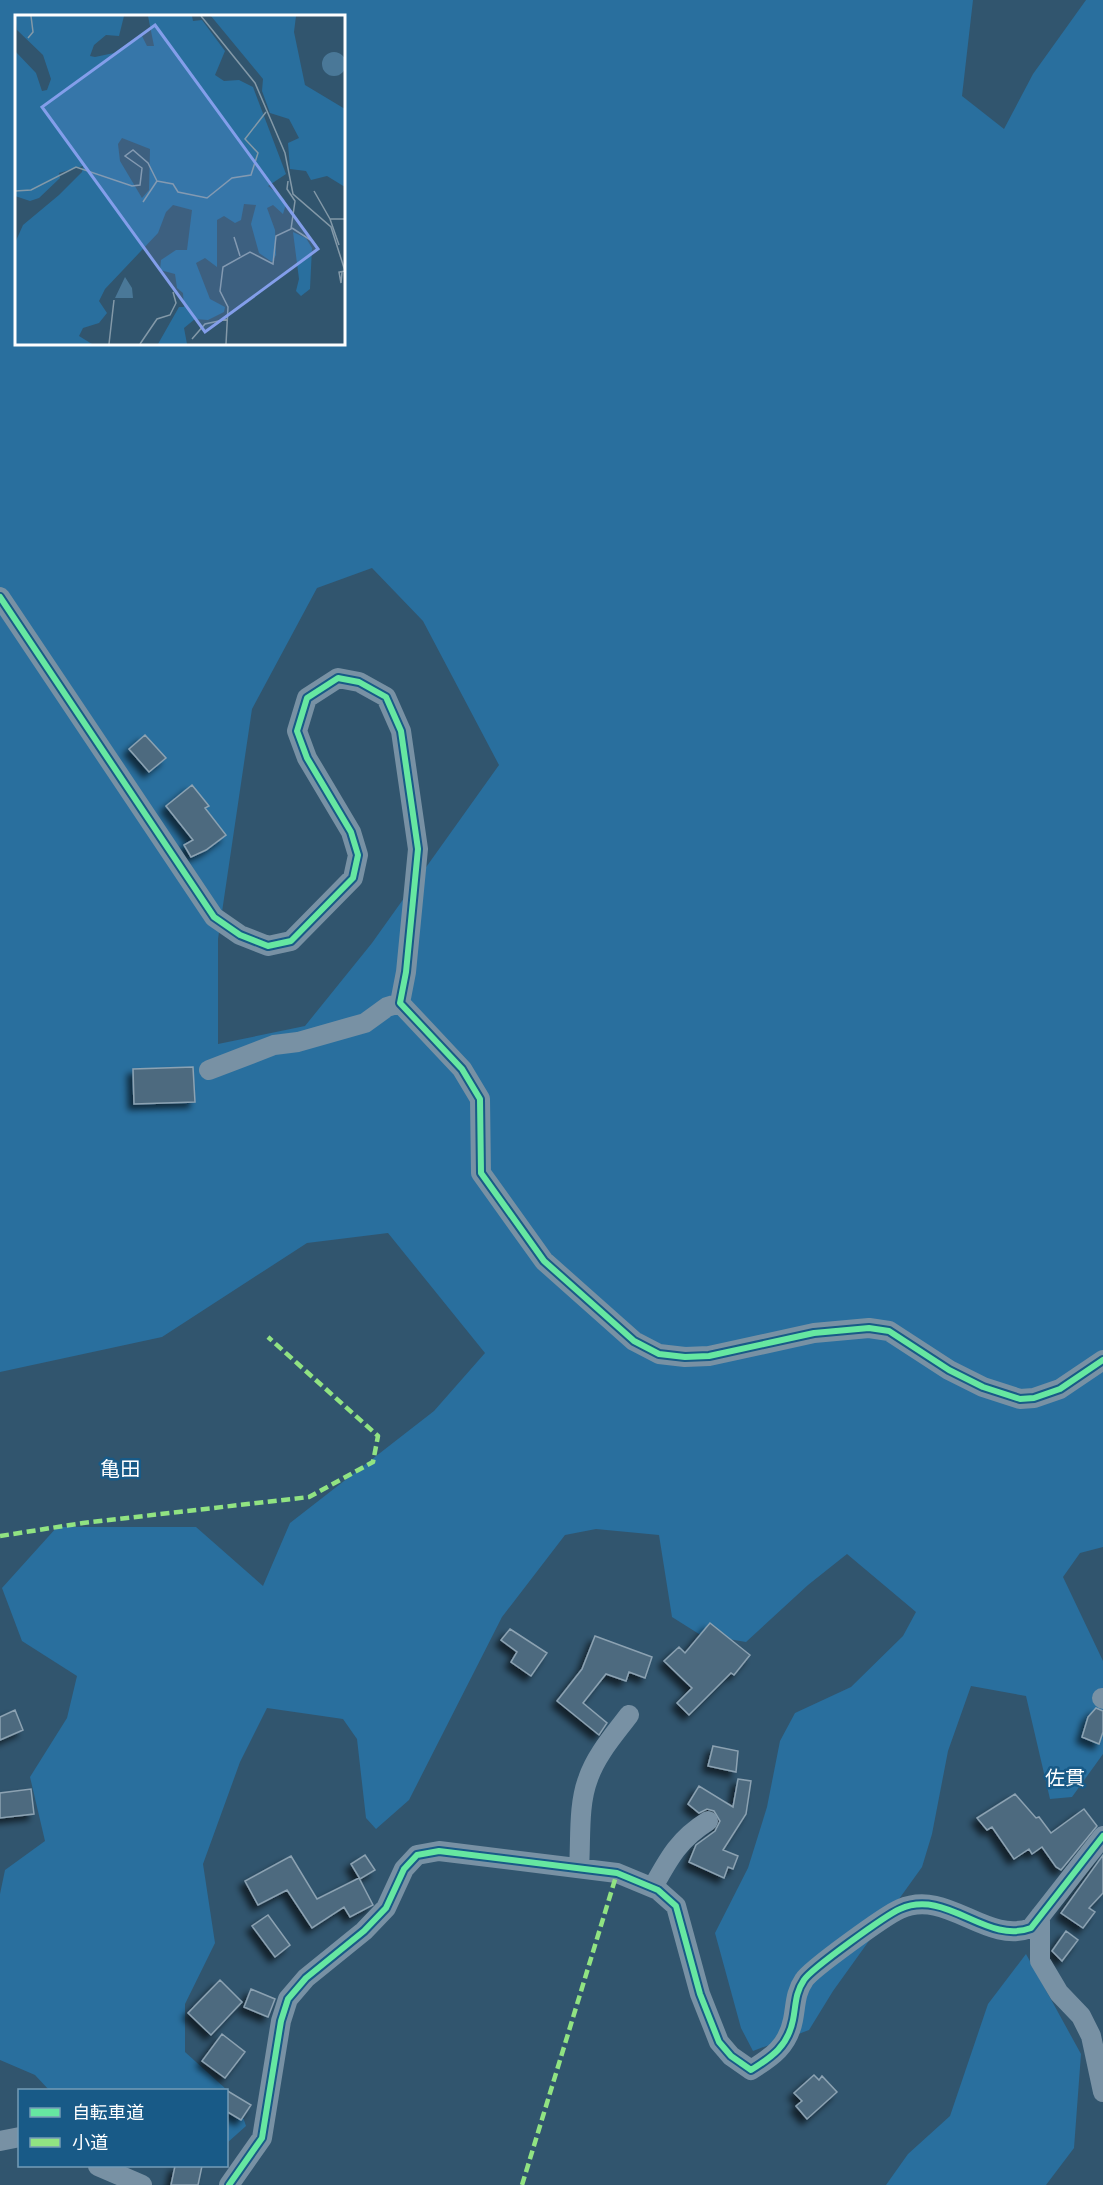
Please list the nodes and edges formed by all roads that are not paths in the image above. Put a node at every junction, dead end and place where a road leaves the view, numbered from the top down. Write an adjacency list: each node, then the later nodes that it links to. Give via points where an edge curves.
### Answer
1 (0, 597): 2 (street, via 214,917 240,935 268,946 291,941 353,878 358,855 351,832 307,758 297,731 308,698 338,678 359,682 386,697 401,731 418,849)
2 (400, 1003): 3 (street, via 365,1023 274,1045); 4 (street, via 462,1069 480,1099 481,1173 544,1261 634,1341 659,1354 709,1356 814,1334 869,1328 889,1330 983,1388 1020,1399 1060,1389)
3 (209, 1070)
4 (1103, 1360)
5 (629, 1715): 8 (street, via 599,1755 588,1779)
6 (708, 1821): 9 (street, via 681,1841)
7 (1103, 1836): 10 (street)
8 (579, 1868): 9 (street, via 617,1873); 16 (street, via 439,1851 417,1856 404,1869 386,1908 306,1978 288,2000 262,2138)
9 (653, 1887): 10 (street, via 676,1906 700,1994 719,2042 730,2056 751,2070 785,2044 796,1997 805,1978 900,1909 951,1908 991,1928 1016,1934 1031,1928)
10 (1040, 1916): 11 (street, via 1040,1961 1091,2036)
11 (1103, 2092)
12 (18, 2138): 13 (street)
13 (0, 2141)
14 (100, 2167): 15 (street)
15 (142, 2185)
16 (229, 2185)

